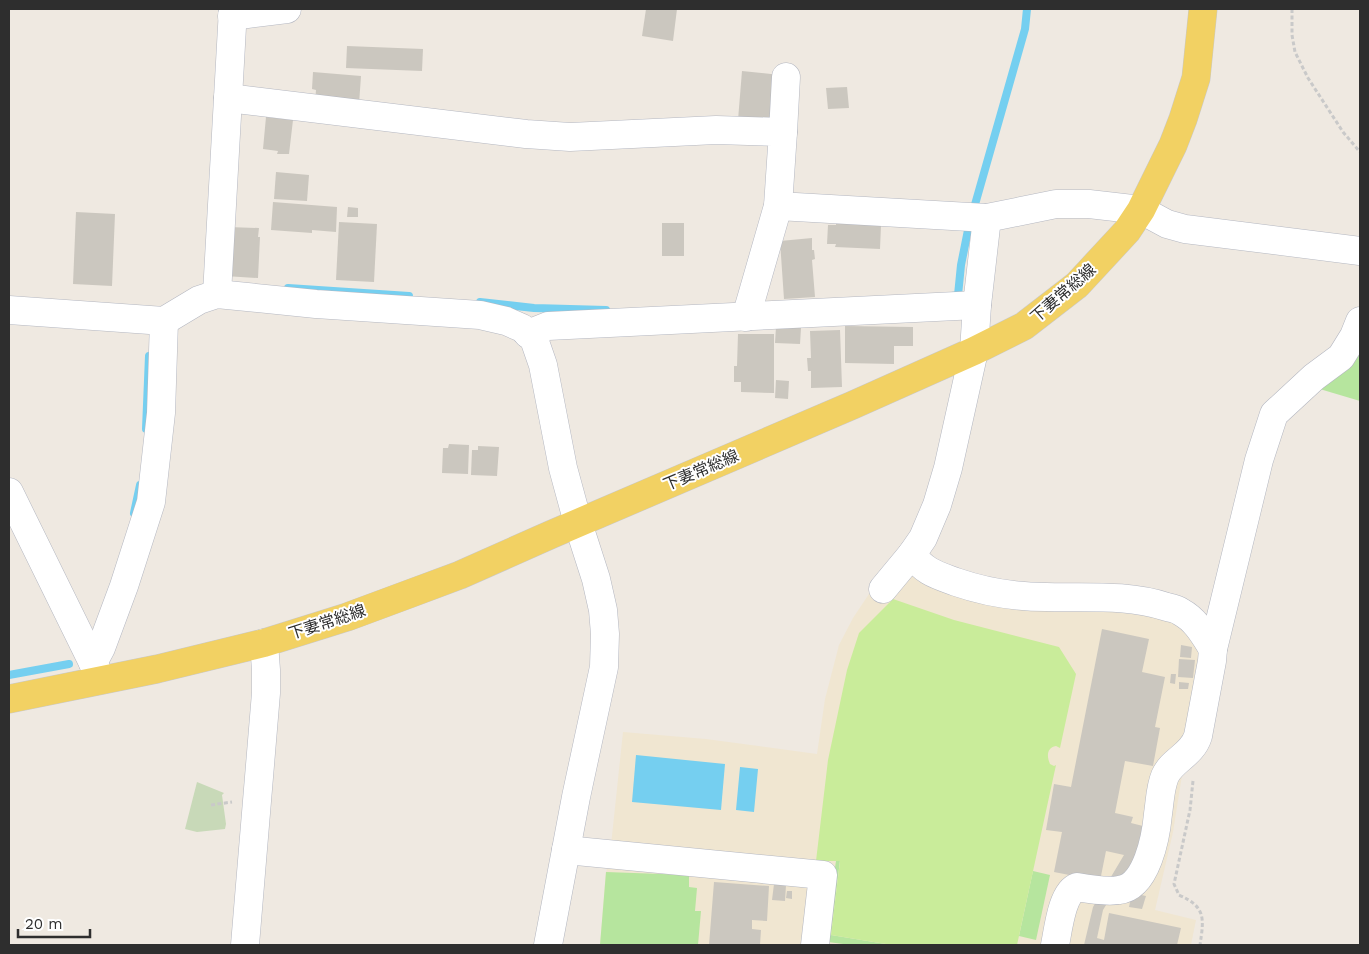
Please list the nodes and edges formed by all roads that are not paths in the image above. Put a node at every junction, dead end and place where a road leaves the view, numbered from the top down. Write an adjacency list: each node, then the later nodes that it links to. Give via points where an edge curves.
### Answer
1 (286, 9): 3 (street)
2 (1203, 9): 8 (main road, 下妻常総線, via 1196,78 1173,145)
3 (232, 12): 5 (street)
4 (786, 77): 6 (street)
5 (228, 98): 6 (street, via 570,137 716,130); 11 (street)
6 (783, 132): 7 (street)
7 (778, 206): 9 (street); 14 (street)
8 (1141, 210): 9 (street, via 1056,204); 10 (street, via 1167,224 1185,229); 18 (main road, 下妻常総線, via 1127,231 1077,285 1024,326)
9 (987, 218): 12 (street)
10 (1360, 251)
11 (217, 294): 15 (street, via 199,300); 17 (street, via 480,315 506,321)
12 (977, 305): 14 (street); 18 (street)
13 (9, 310): 15 (street)
14 (747, 310): 17 (street, via 548,326)
15 (164, 321): 25 (street, via 161,413 151,502 101,648)
16 (1360, 321): 24 (street, via 1340,357 1274,414 1259,460)
17 (528, 334): 20 (street, via 534,339 543,365)
18 (974, 351): 20 (main road, 下妻常総線); 21 (street, via 948,468 925,533)
19 (9, 492): 25 (street)
20 (578, 523): 23 (main road, 下妻常総線, via 460,575 347,617); 27 (street, via 596,579 606,634 604,667)
21 (912, 554): 22 (street); 24 (street, via 918,564 930,572 970,587 1004,594 1118,598 1166,606 1181,611 1197,624)
22 (883, 589)
23 (264, 643): 25 (main road, 下妻常総線, via 157,669); 28 (street, via 266,693)
24 (1213, 649): 31 (street, via 1196,744 1166,773 1148,861 1127,888 1073,888 1064,902)
25 (97, 672): 26 (main road, 下妻常総線)
26 (9, 699)
27 (566, 850): 29 (street); 30 (street, via 823,875)
28 (245, 945)
29 (548, 945)
30 (815, 945)
31 (1055, 945)

